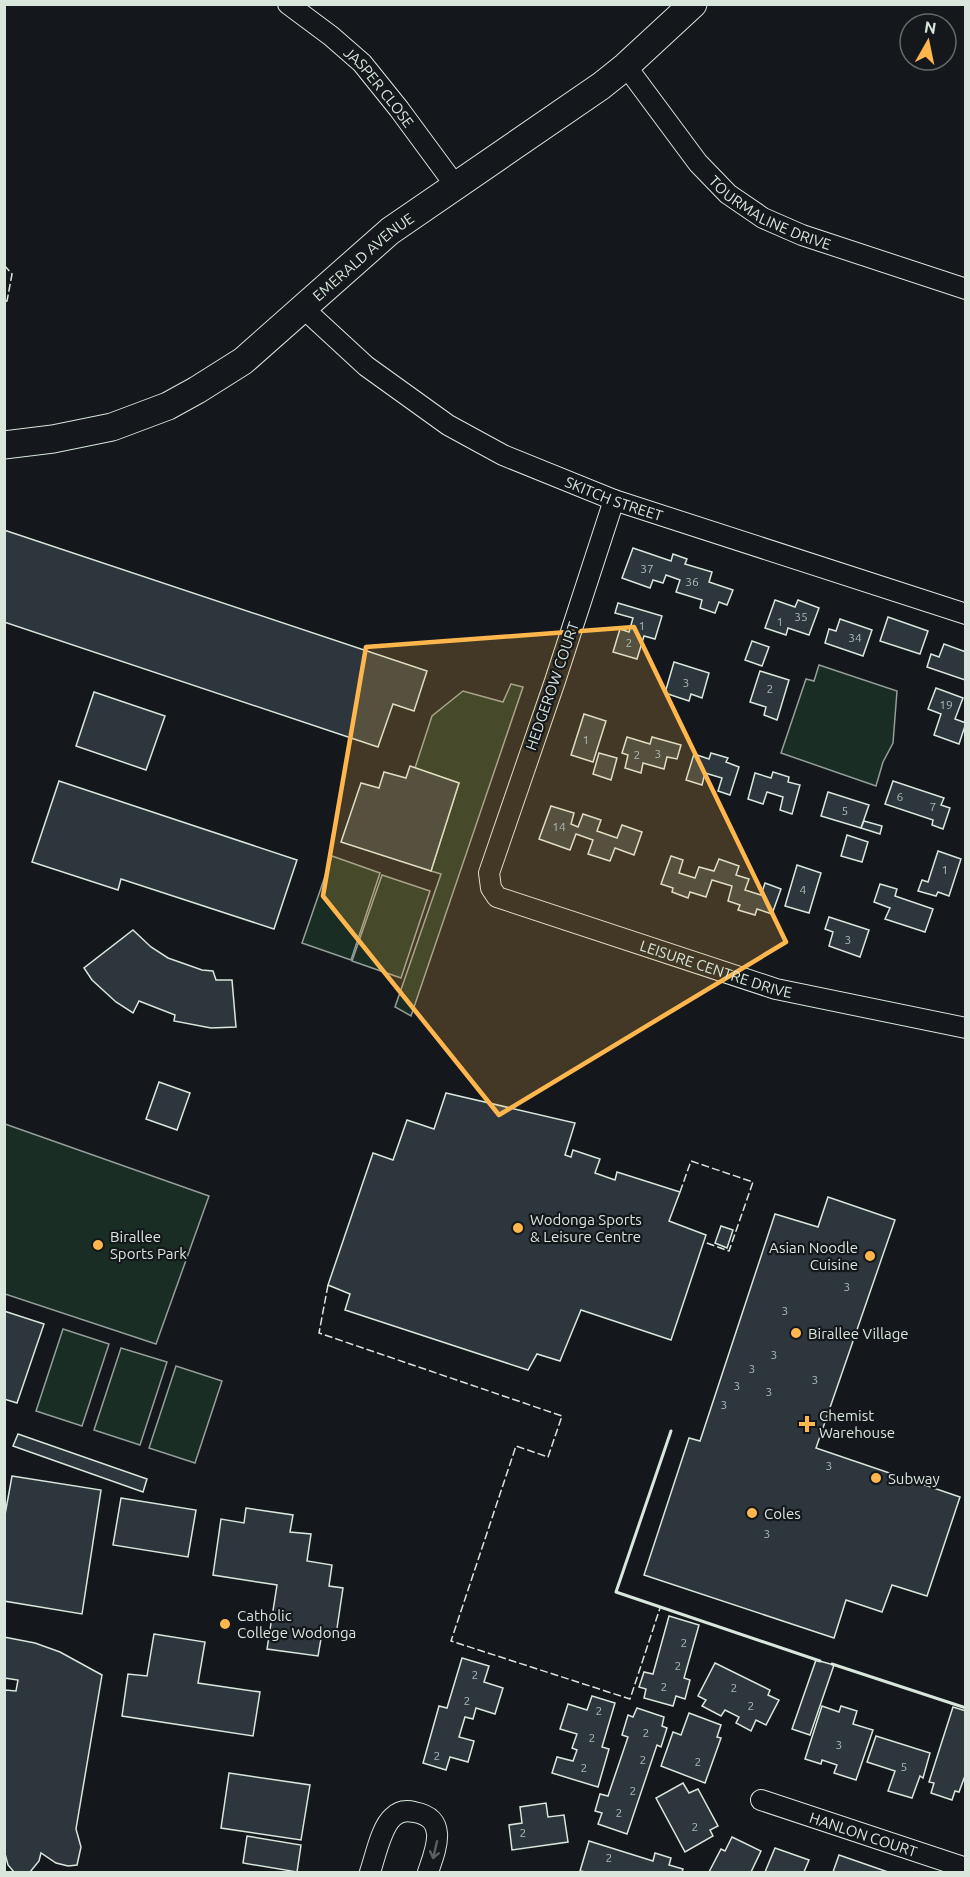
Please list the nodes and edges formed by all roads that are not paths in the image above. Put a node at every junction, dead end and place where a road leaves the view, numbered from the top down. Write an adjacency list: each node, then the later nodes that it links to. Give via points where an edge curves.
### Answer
1 (288, 4): 4 (street, JASPER CLOSE, via 362,63)
2 (693, 4): 3 (street, EMERALD AVENUE)
3 (626, 66): 4 (street, EMERALD AVENUE); 5 (street, TOURMALINE DRIVE, via 698,163 728,194 763,218 802,235)
4 (455, 185): 6 (street, EMERALD AVENUE, via 390,231)
5 (966, 289)
6 (302, 307): 7 (street, EMERALD AVENUE, via 243,361 168,406 112,427); 8 (street, SKITCH STREET, via 366,366 448,425 504,456)
7 (4, 446)
8 (614, 500): 9 (street, SKITCH STREET); 10 (street, HEDGEROW COURT)
9 (966, 614)
10 (489, 873): 11 (street, LEISURE CENTRE DRIVE, via 496,897 755,982 802,996)
11 (966, 1028)
12 (760, 1800): 13 (street, HANLON COURT)
13 (966, 1868)
14 (370, 1872): 15 (street, one-way to 15, via 385,1828 401,1811 426,1815 434,1822 437,1839)
15 (428, 1872)

